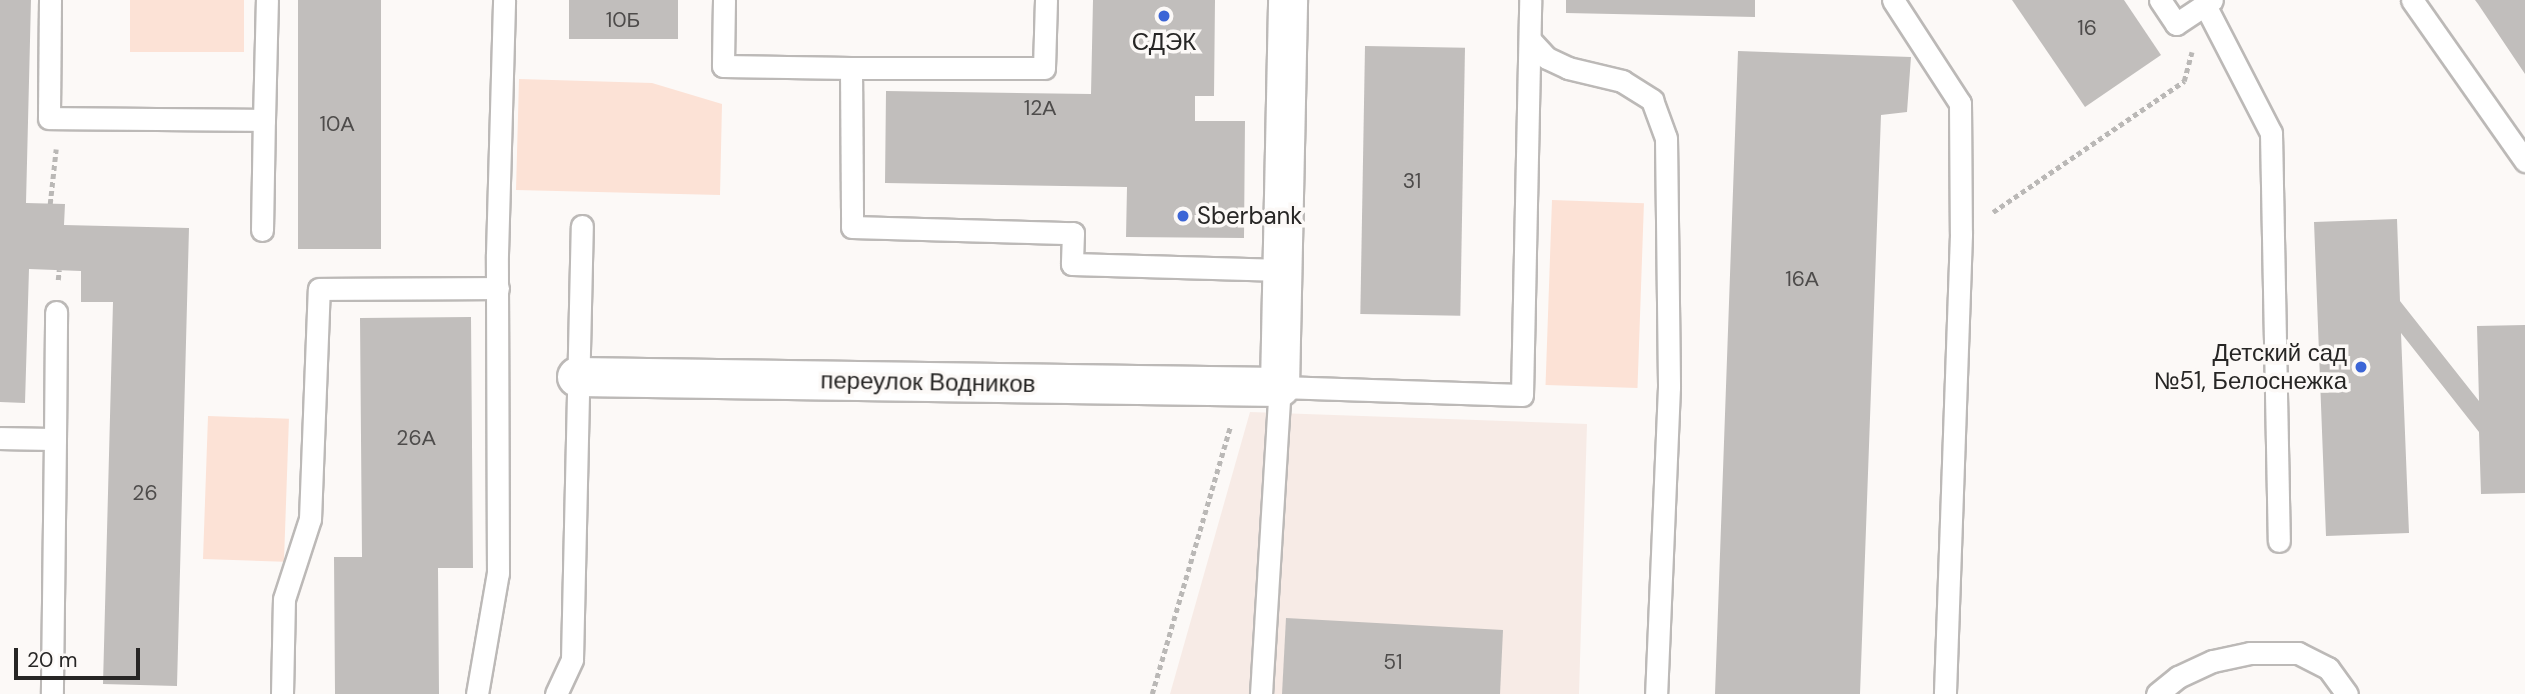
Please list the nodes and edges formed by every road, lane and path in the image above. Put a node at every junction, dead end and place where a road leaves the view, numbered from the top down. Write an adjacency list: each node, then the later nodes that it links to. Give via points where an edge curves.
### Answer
1 (50, 0): 14 (lane, via 49,118)
2 (267, 0): 15 (lane)
3 (504, 0): 22 (lane)
4 (724, 0): 13 (lane, via 723,66)
5 (1046, 0): 13 (lane, via 1044,68)
6 (1288, 0): 21 (street)
7 (1530, 0): 12 (lane)
8 (1893, 0): 20 (lane, via 1960,103)
9 (2160, 0): 11 (lane, via 2176,24)
10 (2412, 0): 16 (lane)
11 (2209, 2): 20 (path, via 2184,81); 29 (lane, via 2271,133)
12 (1531, 41): 26 (lane, via 1522,395); 36 (lane, via 1547,58 1568,68 1622,80 1652,100 1666,138 1670,387)
13 (851, 68): 21 (lane, via 852,227 1073,233 1072,264)
14 (60, 118): 15 (lane); 17 (path)
15 (264, 120): 19 (lane)
16 (2525, 161)
17 (50, 204)
18 (582, 226): 24 (lane)
19 (262, 230)
20 (1961, 234): 37 (lane)
21 (1283, 270): 26 (street)
22 (498, 288): 31 (lane, via 319,289 310,519 284,599); 32 (lane, via 498,573)
23 (57, 312): 28 (lane)
24 (577, 377): 25 (street, переулок Водников); 33 (lane, via 572,660)
25 (1241, 386): 26 (street, переулок Водников); 34 (path)
26 (1280, 387): 35 (lane)
27 (0, 438): 28 (lane)
28 (55, 439): 30 (lane)
29 (2279, 541)
30 (52, 694)
31 (282, 694)
32 (477, 694)
33 (556, 694)
34 (1152, 694)
35 (1261, 694)
36 (1656, 694)
37 (1945, 694)
38 (2157, 694): 39 (lane, via 2178,677 2213,661 2298,653 2328,668)
39 (2347, 694)

